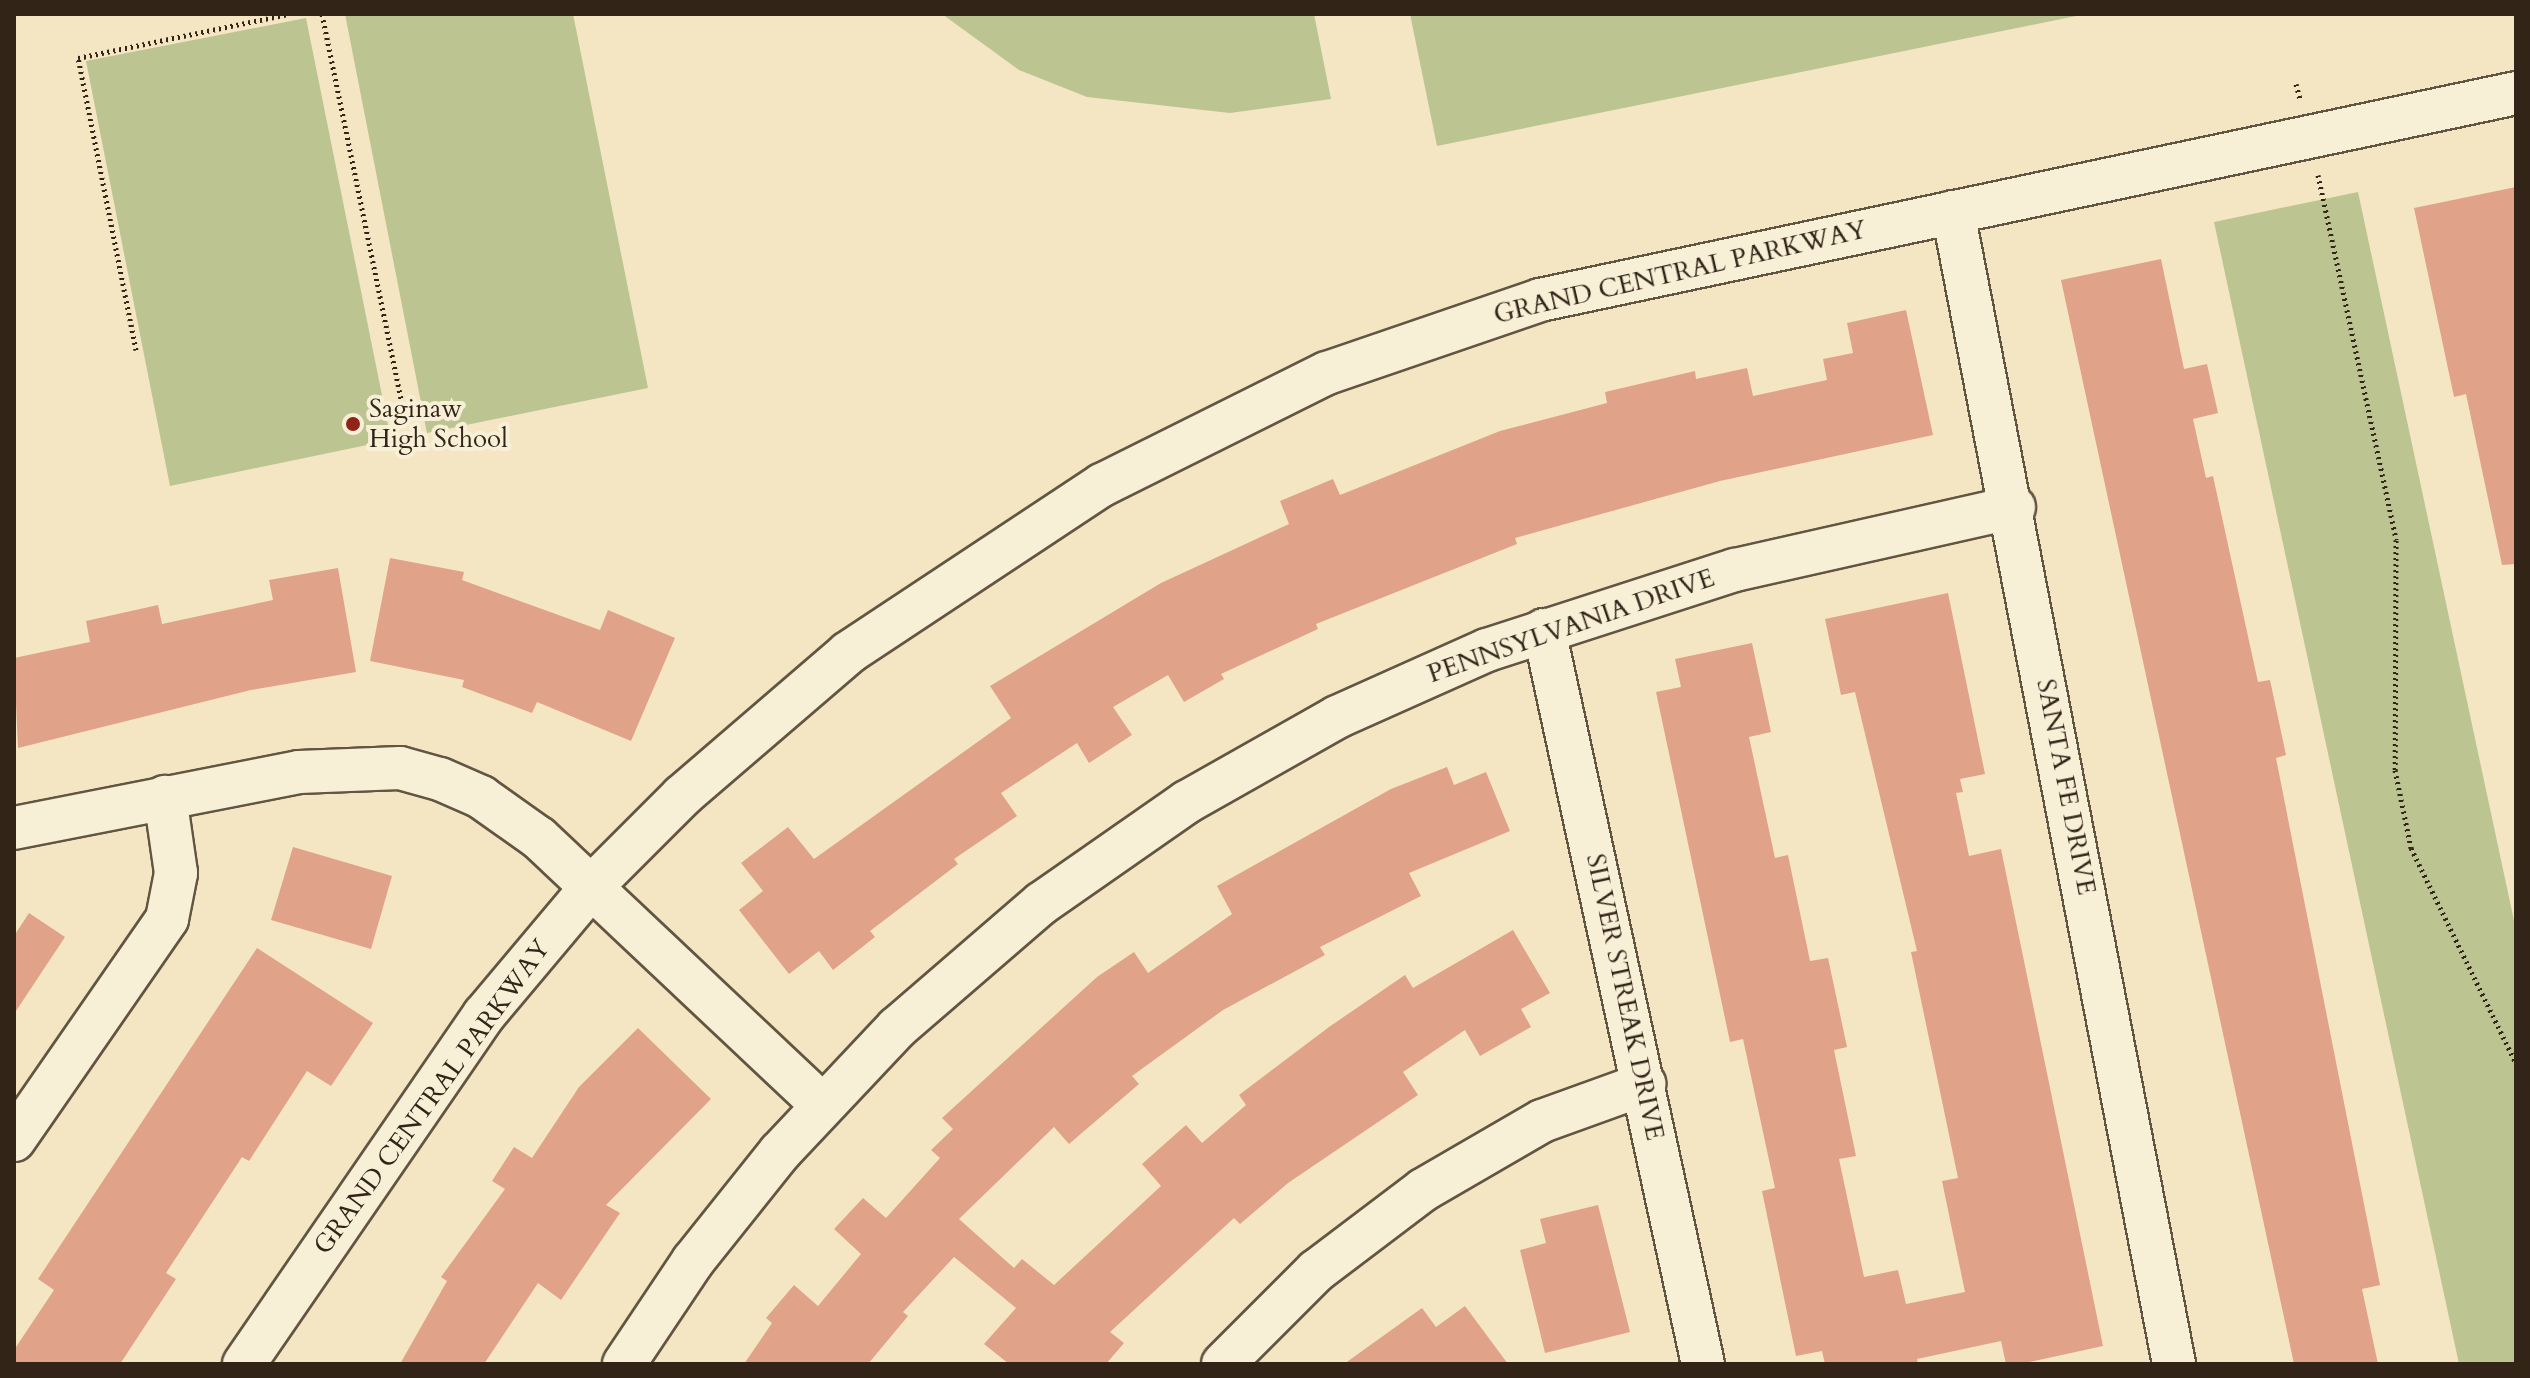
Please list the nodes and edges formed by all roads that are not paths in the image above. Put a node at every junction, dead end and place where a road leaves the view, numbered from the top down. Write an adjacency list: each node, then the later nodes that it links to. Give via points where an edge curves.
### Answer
1 (2516, 93): 2 (street, GRAND CENTRAL PARKWAY)
2 (1953, 212): 3 (street, SANTA FE DRIVE); 7 (street, GRAND CENTRAL PARKWAY, via 1540,300 1404,342 1253,405 1102,485 903,612 747,737)
3 (2014, 507): 4 (street, PENNSYLVANIA DRIVE, via 1814,549); 15 (street, SANTA FE DRIVE)
4 (1544, 630): 8 (street, SILVER STREAK DRIVE); 9 (street, PENNSYLVANIA DRIVE, via 1337,717 1117,847 970,962)
5 (165, 797): 6 (street); 7 (street, via 299,772 400,768 481,797); 10 (street, via 176,873 167,919)
6 (14, 828)
7 (593, 885): 9 (street); 11 (street, GRAND CENTRAL PARKWAY, via 467,1038)
8 (1644, 1084): 13 (street, via 1542,1121 1423,1190 1316,1271); 14 (street, SILVER STREAK DRIVE)
9 (822, 1105): 12 (street, PENNSYLVANIA DRIVE, via 693,1261)
10 (14, 1140)
11 (244, 1364)
12 (624, 1364)
13 (1223, 1364)
14 (1703, 1364)
15 (2174, 1364)

